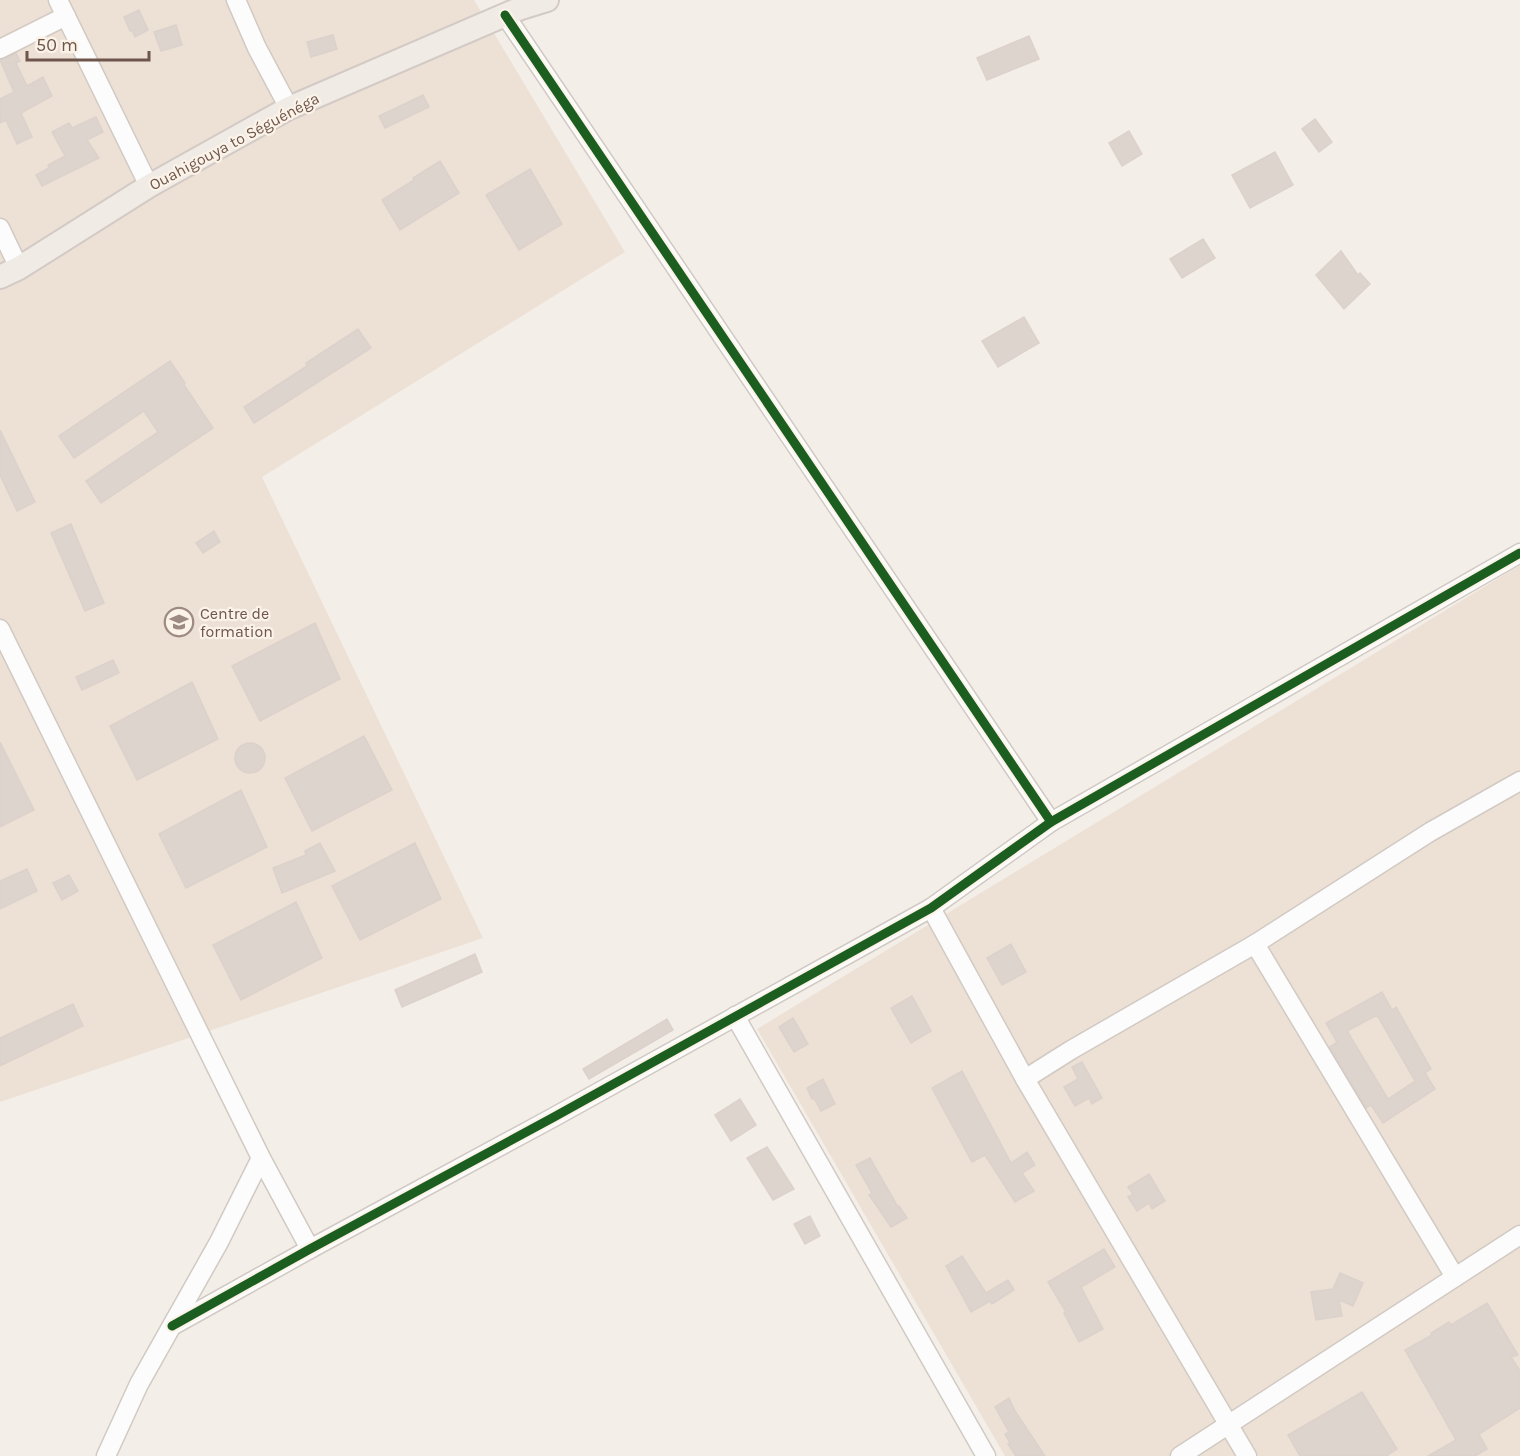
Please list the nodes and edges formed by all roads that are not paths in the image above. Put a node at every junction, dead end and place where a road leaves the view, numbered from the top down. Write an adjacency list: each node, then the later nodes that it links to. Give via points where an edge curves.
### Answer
1 (236, 0): 6 (street)
2 (547, 0): 4 (main road, Ouahigouya to Séguénéga)
3 (62, 8): 5 (street); 7 (street)
4 (505, 15): 6 (main road, Ouahigouya to Séguénéga); 13 (street)
5 (0, 49)
6 (289, 108): 7 (main road, Ouahigouya to Séguénéga)
7 (149, 186): 9 (main road, Ouahigouya to Séguénéga)
8 (0, 228): 9 (street)
9 (10, 272)
10 (1520, 554): 13 (street)
11 (0, 629): 18 (street)
12 (1520, 781): 15 (street, via 1430,832)
13 (1051, 822): 14 (street)
14 (931, 908): 16 (street); 17 (street)
15 (1255, 944): 17 (street); 21 (street)
16 (735, 1016): 20 (street); 25 (street)
17 (1025, 1079): 23 (street)
18 (261, 1158): 20 (street); 22 (street)
19 (1520, 1235): 21 (street)
20 (310, 1249): 22 (street)
21 (1455, 1277): 23 (street)
22 (172, 1326): 24 (street, via 139,1384)
23 (1229, 1425): 26 (street); 27 (street)
24 (106, 1456)
25 (987, 1456)
26 (1180, 1456)
27 (1247, 1456)

